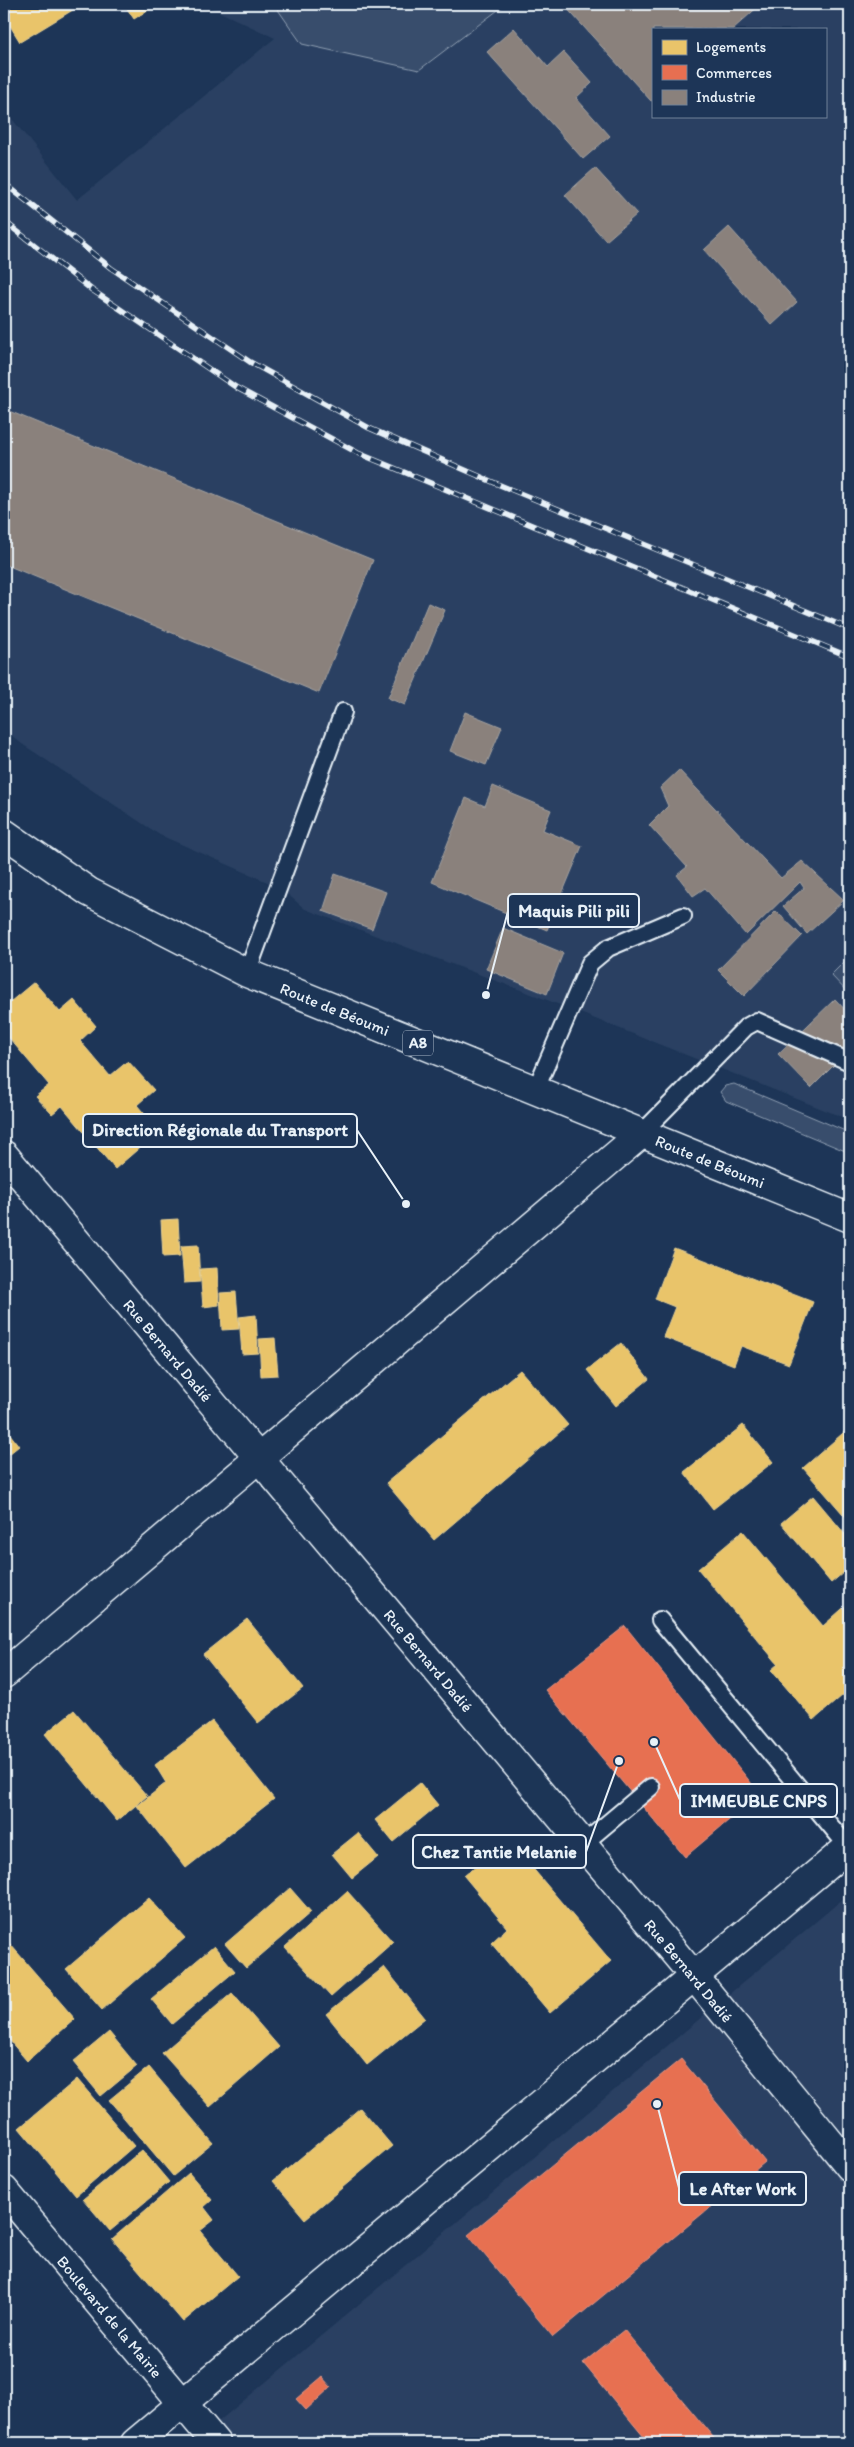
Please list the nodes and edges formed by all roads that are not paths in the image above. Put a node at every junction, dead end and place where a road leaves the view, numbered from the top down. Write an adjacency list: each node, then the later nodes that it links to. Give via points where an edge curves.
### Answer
1 (343, 712): 4 (lane)
2 (4, 833): 4 (street, Route de Béoumi / A8, via 89,892)
3 (683, 916): 6 (lane, via 608,948 590,963)
4 (247, 973): 6 (street, Route de Béoumi / A8)
5 (850, 1062): 7 (lane, via 757,1021 746,1028)
6 (535, 1091): 7 (street, Route de Béoumi / A8)
7 (641, 1134): 9 (street, Route de Béoumi / A8); 10 (street)
8 (4, 1155): 10 (street, Rue Bernard Dadié)
9 (850, 1218)
10 (259, 1458): 12 (street); 14 (street, Rue Bernard Dadié)
11 (660, 1620): 15 (lane)
12 (4, 1674)
13 (651, 1787): 14 (lane)
14 (583, 1844): 16 (street, Rue Bernard Dadié)
15 (850, 1847): 16 (street)
16 (694, 1976): 17 (street, Rue Bernard Dadié); 19 (street)
17 (850, 2167)
18 (4, 2190): 19 (street, Boulevard de la Mairie)
19 (183, 2403): 20 (street); 21 (street, Boulevard de la Mairie)
20 (135, 2443)
21 (216, 2443)

